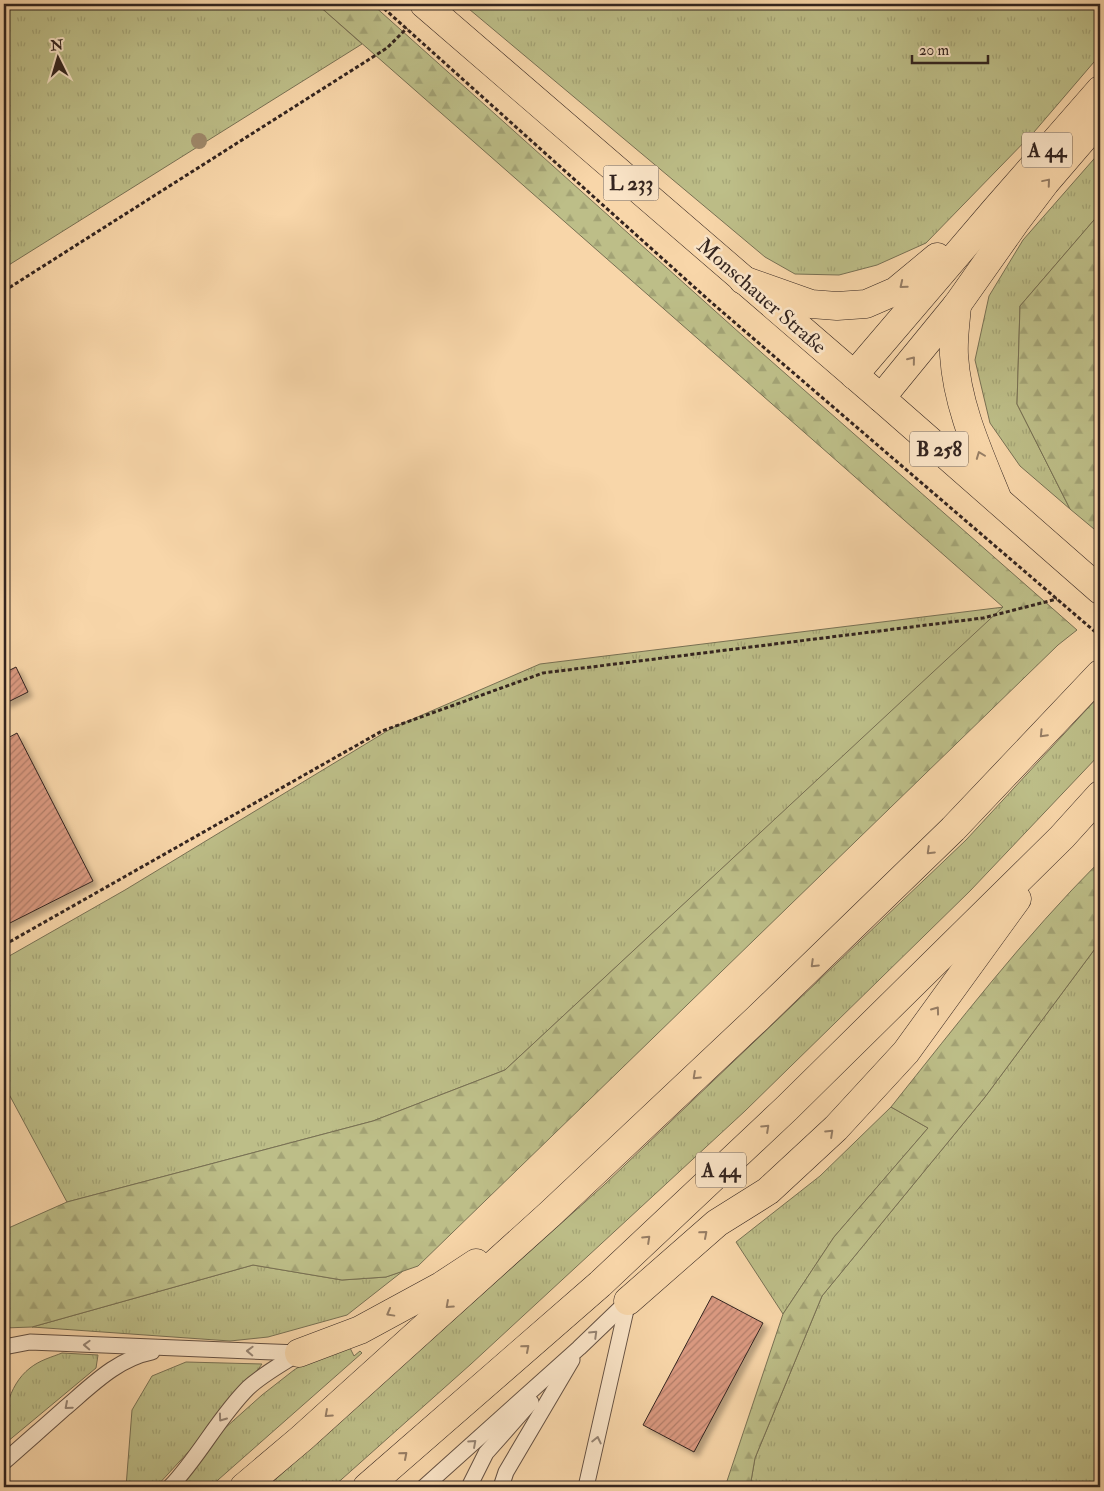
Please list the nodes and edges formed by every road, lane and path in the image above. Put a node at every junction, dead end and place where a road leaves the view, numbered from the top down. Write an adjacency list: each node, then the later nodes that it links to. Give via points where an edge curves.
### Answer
1 (379, 4): 3 (path)
2 (424, 4): 7 (main road, Monschauer Straße / L 233)
3 (407, 28): 8 (path, via 386,48); 14 (path, via 712,304)
4 (1100, 90): 6 (main road, A 44)
5 (1100, 119): 9 (main road, one-way to 5, via 1040,191)
6 (995, 210): 7 (main road, one-way to 7, via 896,291 866,304 811,304); 10 (main road)
7 (743, 280): 10 (main road, Monschauer Straße / L 233)
8 (4, 291)
9 (957, 305): 11 (main road, one-way to 9); 12 (main road, one-way to 9, via 959,395 954,353)
10 (854, 375): 11 (main road, Monschauer Straße / B 258)
11 (881, 398): 12 (main road, Monschauer Straße / B 258)
12 (998, 500): 13 (main road, Monschauer Straße / B 258)
13 (1100, 590)
14 (1057, 599): 15 (path); 19 (path, via 982,618 543,673 382,731)
15 (1100, 636)
16 (1100, 674): 20 (main road, one-way to 20, via 953,829)
17 (1100, 795): 18 (main road, A 44)
18 (1062, 837): 21 (main road, one-way to 18, via 717,1223 768,1191 836,1128 906,1052); 29 (main road, A 44, one-way to 18, via 607,1277 786,1108)
19 (4, 945)
20 (550, 1214): 25 (main road, one-way to 25, via 441,1286 360,1330); 28 (main road, one-way to 28)
21 (628, 1301): 24 (lane, one-way to 21); 33 (lane, one-way to 21)
22 (4, 1347): 23 (lane, one-way to 22, via 30,1342)
23 (168, 1348): 25 (lane, one-way to 23); 26 (lane, one-way to 26, via 140,1354 102,1376)
24 (579, 1348): 30 (lane, one-way to 24); 31 (lane, via 486,1454); 32 (lane, via 506,1472)
25 (298, 1353): 27 (lane, one-way to 27, via 249,1387)
26 (4, 1462)
27 (170, 1487)
28 (244, 1487)
29 (368, 1487)
30 (424, 1487)
31 (469, 1487)
32 (501, 1487)
33 (586, 1487)

